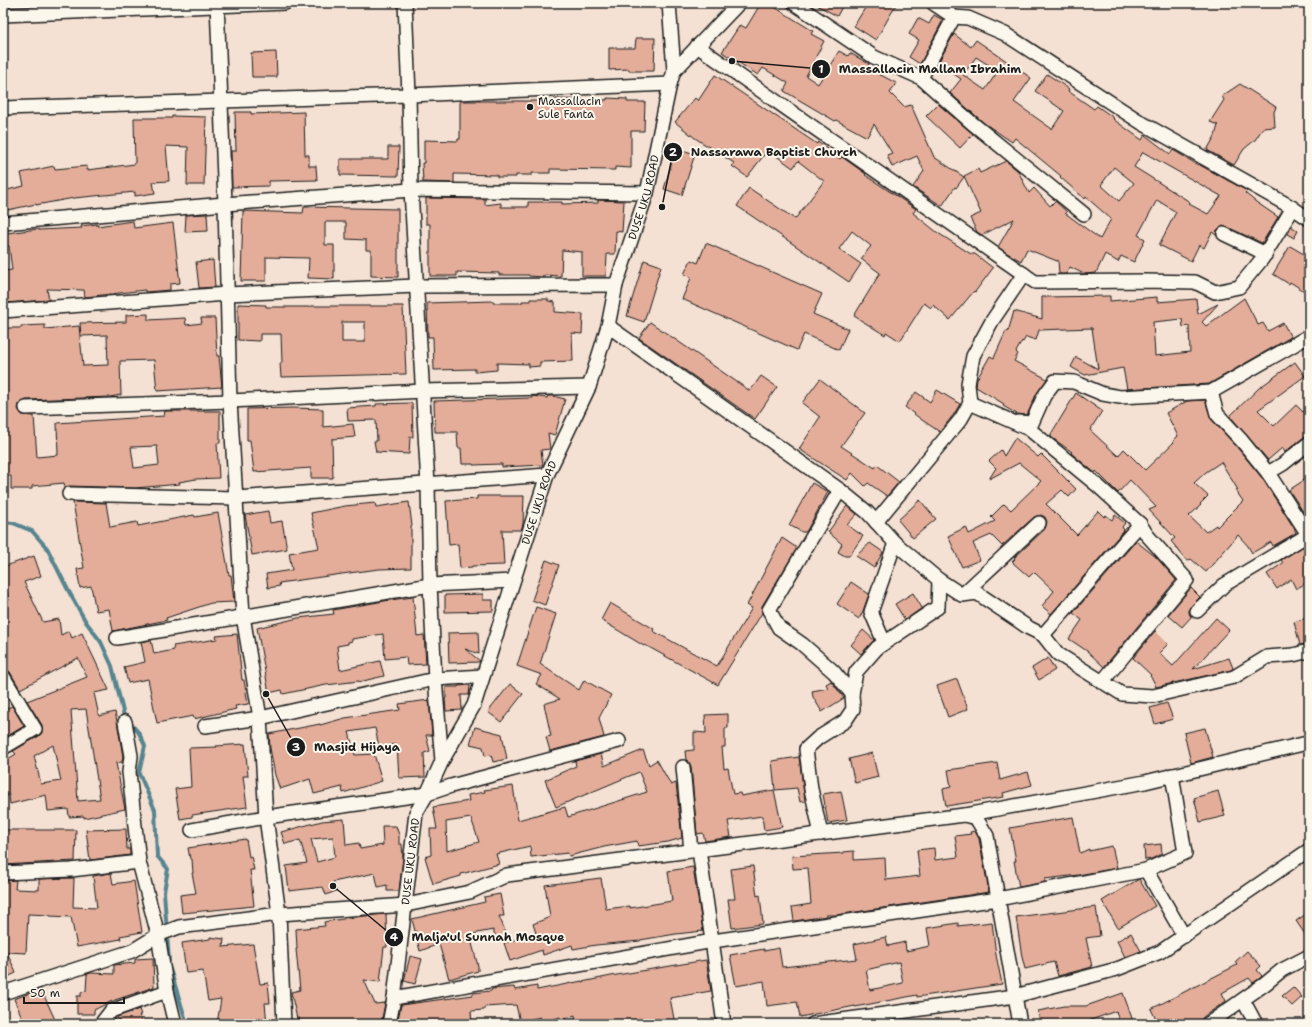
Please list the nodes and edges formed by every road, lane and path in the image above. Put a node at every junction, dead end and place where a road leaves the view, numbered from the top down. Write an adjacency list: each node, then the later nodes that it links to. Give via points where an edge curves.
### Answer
1 (285, 3): 7 (street)
2 (405, 3): 14 (street)
3 (669, 3): 11 (street)
4 (739, 3): 10 (street, DUSE UKU ROAD)
5 (794, 3): 12 (street, via 874,57)
6 (934, 3): 9 (street)
7 (217, 5): 8 (street); 15 (street)
8 (3, 15)
9 (954, 17): 12 (street); 20 (street, via 968,18 1005,34 1142,123)
10 (697, 46): 11 (street, DUSE UKU ROAD); 26 (street)
11 (674, 70): 13 (street, DUSE UKU ROAD)
12 (921, 78): 21 (street)
13 (670, 84): 14 (street); 18 (street, DUSE UKU ROAD)
14 (409, 95): 15 (street); 17 (street)
15 (221, 101): 16 (street); 19 (street)
16 (3, 108)
17 (411, 190): 18 (street); 19 (street); 28 (street)
18 (647, 193): 27 (street, DUSE UKU ROAD)
19 (225, 204): 23 (street); 29 (street)
20 (1293, 208): 22 (street); 25 (street)
21 (1084, 214)
22 (1309, 219)
23 (3, 223)
24 (1224, 234): 25 (street)
25 (1266, 254): 26 (street, via 1239,287 1215,292 1195,282 1035,282)
26 (1024, 274): 37 (street, via 992,321 973,356 968,384)
27 (616, 285): 28 (street); 31 (street, DUSE UKU ROAD)
28 (417, 286): 29 (street); 34 (street)
29 (226, 294): 30 (street); 36 (street)
30 (3, 311)
31 (608, 326): 33 (street, DUSE UKU ROAD); 44 (street)
32 (1309, 336): 35 (street)
33 (588, 387): 34 (street); 42 (street, DUSE UKU ROAD)
34 (423, 391): 36 (street); 43 (street)
35 (1211, 392): 39 (street, via 1120,397 1103,394 1074,382 1056,381 1044,396 1032,423); 41 (street, via 1217,414)
36 (230, 401): 38 (street); 46 (street)
37 (970, 402): 39 (street); 47 (street, via 961,419)
38 (26, 408)
39 (1013, 422): 49 (street, via 1029,429)
40 (1309, 443): 41 (street)
41 (1268, 473): 50 (street)
42 (547, 475): 43 (street); 53 (street, DUSE UKU ROAD)
43 (428, 485): 46 (street); 54 (street)
44 (840, 490): 47 (street); 66 (street, via 769,610 779,628 834,672)
45 (69, 494): 46 (street)
46 (236, 498): 57 (street)
47 (876, 522): 51 (street)
48 (1038, 523): 55 (street)
49 (1140, 524): 58 (street); 65 (street, via 1187,580)
50 (1308, 536): 56 (street, via 1224,585)
51 (895, 543): 52 (street); 60 (street, via 871,612)
52 (939, 580): 55 (street); 60 (street, via 938,607)
53 (513, 581): 54 (street); 63 (street, DUSE UKU ROAD)
54 (430, 585): 57 (street); 64 (street)
55 (962, 595): 58 (street, via 977,593)
56 (1197, 611)
57 (243, 616): 59 (street); 67 (street)
58 (1043, 635): 65 (street, via 1058,654)
59 (118, 638)
60 (884, 642): 66 (street, via 856,672)
61 (1309, 651): 65 (street, via 1268,657 1234,677 1153,696 1122,694)
62 (3, 676): 72 (street, via 35,729)
63 (483, 676): 64 (street); 73 (street, DUSE UKU ROAD, via 474,705)
64 (435, 679): 67 (street); 73 (street)
65 (1102, 682)
66 (852, 694): 80 (street, via 853,709 846,721 818,738 806,749)
67 (260, 718): 69 (street); 78 (street)
68 (125, 722): 83 (street, via 131,756 129,772)
69 (205, 726)
70 (619, 741): 76 (street)
71 (1307, 743): 75 (street)
72 (3, 748)
73 (442, 761): 76 (street, DUSE UKU ROAD)
74 (684, 767): 81 (street)
75 (1172, 775): 77 (street); 84 (street, via 1185,853)
76 (427, 794): 78 (street); 87 (street, DUSE UKU ROAD, via 416,813)
77 (964, 815): 80 (street); 86 (street, via 976,818 987,836)
78 (266, 817): 79 (street); 88 (street)
79 (192, 830)
80 (821, 834): 81 (street)
81 (695, 850): 87 (street, via 506,875 470,892); 91 (street)
82 (1309, 850): 90 (street)
83 (139, 862): 85 (street, via 71,870); 89 (street)
84 (1146, 870): 86 (street); 90 (street)
85 (3, 873)
86 (998, 899): 91 (street); 95 (street)
87 (406, 905): 88 (street); 96 (street, DUSE UKU ROAD)
88 (279, 914): 89 (street, via 179,927); 100 (street)
89 (158, 935): 93 (street); 94 (street, via 132,951)
90 (1184, 936): 95 (street, via 1160,952 1117,969)
91 (713, 941): 96 (street); 102 (street)
92 (1309, 956): 97 (street, via 1282,970)
93 (167, 991): 98 (street, via 111,1011); 99 (street)
94 (3, 992)
95 (1015, 996): 103 (street); 104 (street)
96 (394, 998): 101 (street, DUSE UKU ROAD)
97 (1243, 1000): 105 (street); 106 (street)
98 (101, 1024)
99 (175, 1024)
100 (284, 1024)
101 (389, 1024)
102 (724, 1024)
103 (813, 1024)
104 (1020, 1024)
105 (1208, 1024)
106 (1256, 1024)

